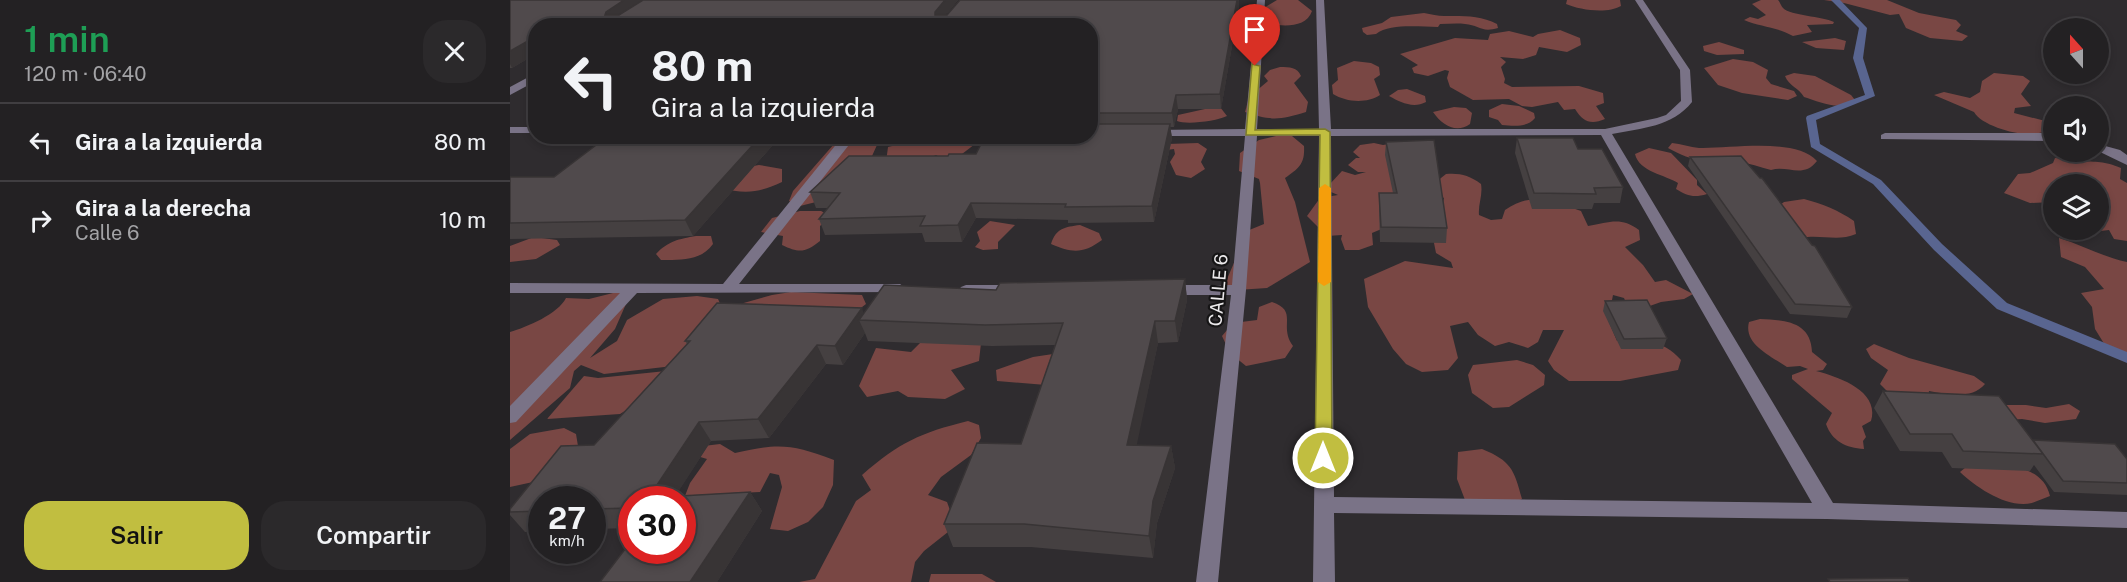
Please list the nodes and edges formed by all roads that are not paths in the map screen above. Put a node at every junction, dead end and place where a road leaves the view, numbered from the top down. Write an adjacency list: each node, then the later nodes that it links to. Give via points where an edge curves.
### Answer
1 (1261, 0): 11 (street, CALLE 6)
2 (1320, 0): 8 (street)
3 (1639, 0): 9 (street, via 1685,70 1687,102 1660,121)
4 (528, 81): 5 (street)
5 (510, 92)
6 (510, 130): 7 (street)
7 (528, 130)
8 (1325, 132): 9 (street); 11 (street); 26 (street)
9 (1605, 132): 27 (street)
10 (1136, 133): 11 (street)
11 (1250, 133): 24 (street, CALLE 6)
12 (1885, 137): 13 (street)
13 (2043, 137)
14 (844, 144): 19 (street)
15 (2109, 151): 16 (street)
16 (2127, 160)
17 (510, 288): 18 (street)
18 (633, 288): 19 (street); 25 (street)
19 (727, 289): 20 (street)
20 (910, 289)
21 (956, 290): 22 (street)
22 (1027, 290)
23 (1156, 290): 24 (street)
24 (1239, 290): 29 (street, CALLE 6)
25 (510, 417)
26 (1323, 505): 27 (street); 30 (street)
27 (1827, 511): 28 (street)
28 (2127, 520)
29 (1206, 582)
30 (1324, 582)

